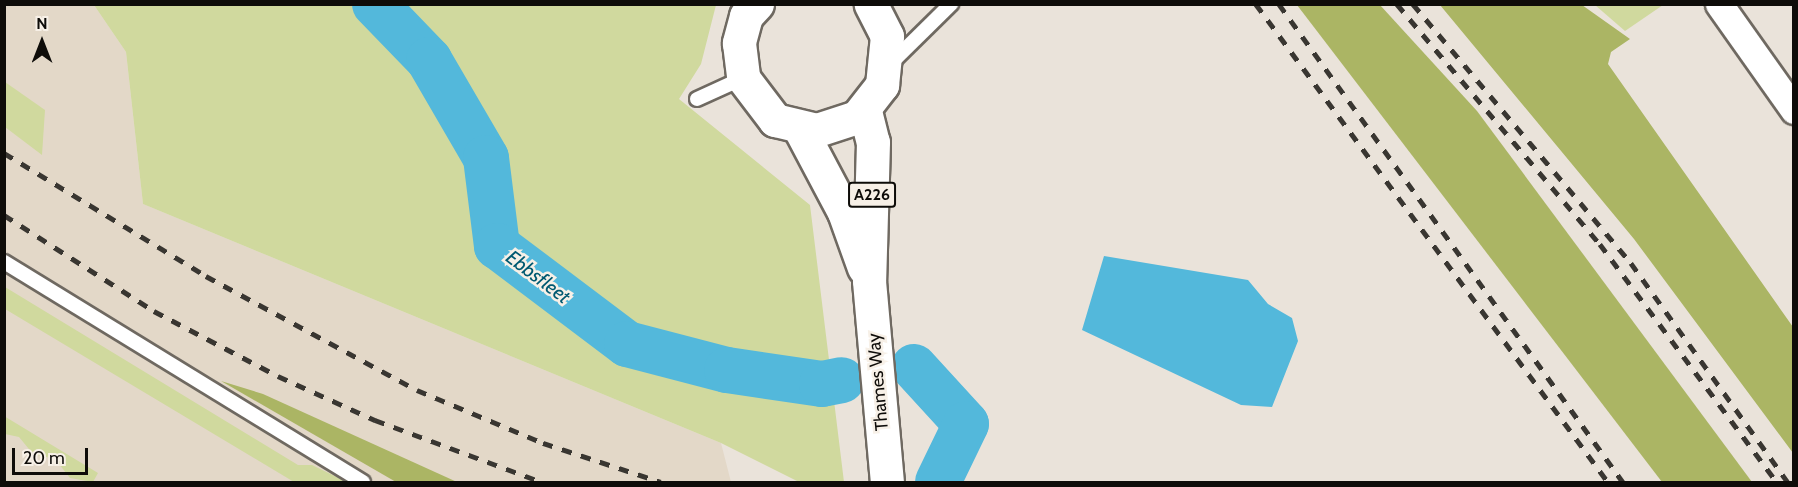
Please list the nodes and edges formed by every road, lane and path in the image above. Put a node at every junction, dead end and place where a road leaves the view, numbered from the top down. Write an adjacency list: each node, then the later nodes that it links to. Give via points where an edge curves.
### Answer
1 (871, 4): 5 (main road, via 887,36)
2 (951, 4): 5 (lane)
3 (1719, 4): 8 (street)
4 (750, 8): 6 (main road, via 739,43)
5 (887, 67): 9 (main road)
6 (743, 78): 7 (lane); 10 (main road, via 775,120)
7 (697, 99)
8 (1794, 110)
9 (865, 111): 10 (main road, via 827,129); 12 (main road, Thames Way / A226, via 873,142)
10 (799, 127): 12 (main road, Thames Way / A226, via 844,212)
11 (4, 262): 13 (lane)
12 (869, 281): 14 (main road, Thames Way / A226)
13 (363, 483)
14 (887, 483)

